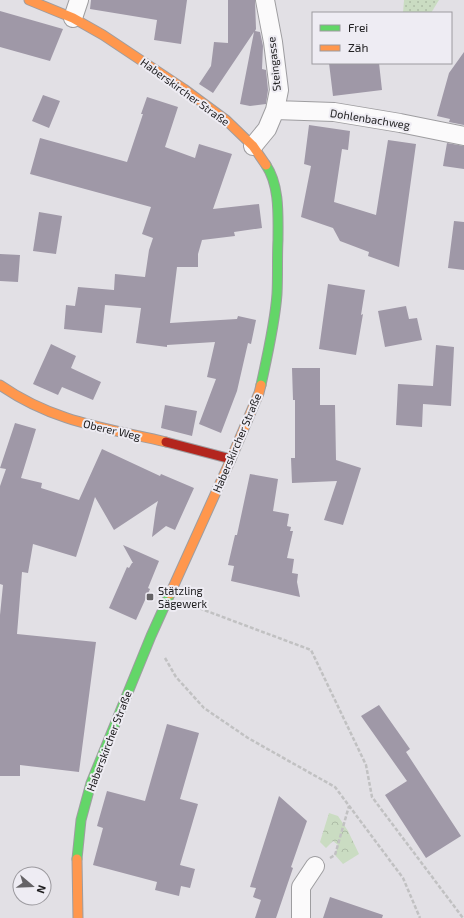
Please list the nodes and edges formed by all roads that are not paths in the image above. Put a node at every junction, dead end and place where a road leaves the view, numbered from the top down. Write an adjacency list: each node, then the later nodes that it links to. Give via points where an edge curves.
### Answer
1 (30, 0): 4 (street, Haberskircher Straße)
2 (79, 0): 4 (street)
3 (265, 0): 5 (street, Steingasse, via 279,90)
4 (73, 18): 7 (street, Haberskircher Straße, via 184,89 226,120)
5 (275, 110): 6 (street, Dohlenbachweg, via 334,112); 7 (street, Steingasse, via 267,129)
6 (464, 136)
7 (253, 146): 9 (street, Haberskircher Straße, via 269,170 275,188 278,215 277,295 259,393)
8 (0, 385): 9 (street, Oberer Weg, via 14,396 41,410 76,422)
9 (231, 459): 11 (street, Haberskircher Straße, via 151,636 91,783 81,820)
10 (315, 866): 12 (street, via 300,887)
11 (78, 918)
12 (301, 918)

